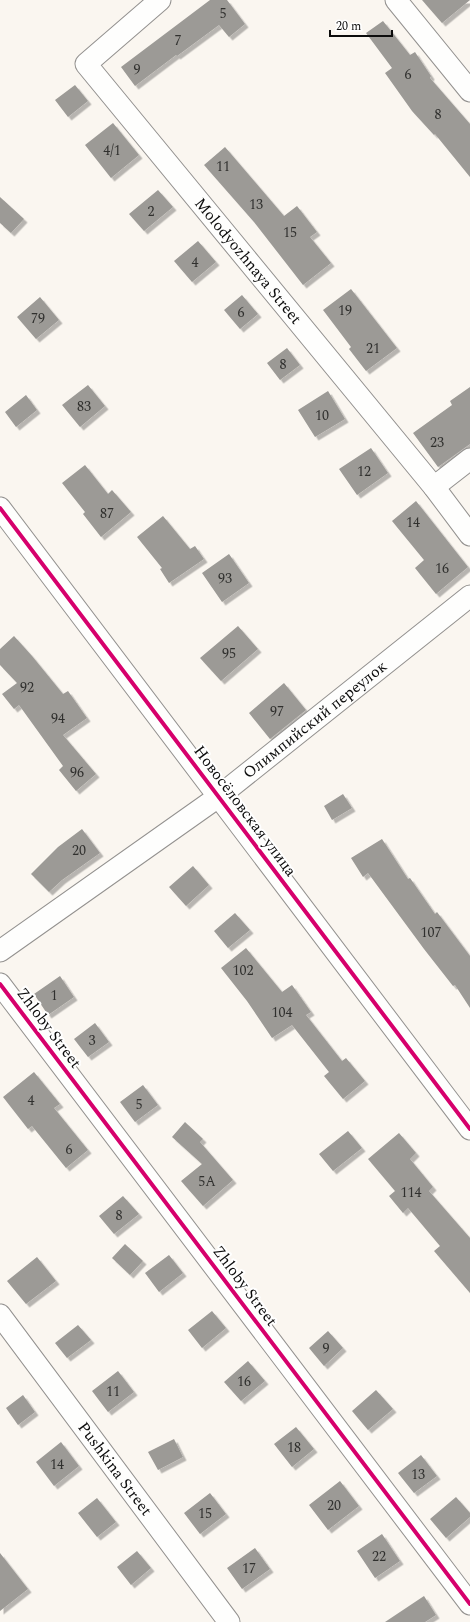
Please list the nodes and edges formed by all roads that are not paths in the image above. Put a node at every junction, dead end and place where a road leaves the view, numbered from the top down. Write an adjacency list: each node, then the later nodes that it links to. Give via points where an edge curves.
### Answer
1 (160, 0): 5 (street, Molodyozhnaya Street, via 86,64)
2 (396, 0): 3 (street)
3 (470, 91)
4 (470, 459): 5 (street)
5 (434, 487): 7 (street, Molodyozhnaya Street)
6 (0, 508): 9 (street, Новосёловская улица)
7 (470, 535)
8 (470, 596): 9 (street, Олимпийский переулок)
9 (218, 797): 10 (street, Олимпийский переулок); 12 (street, Новосёловская улица)
10 (0, 951)
11 (0, 984): 14 (street, Zhloby Street)
12 (470, 1129)
13 (0, 1316): 15 (street, Pushkina Street)
14 (470, 1604)
15 (229, 1622)

